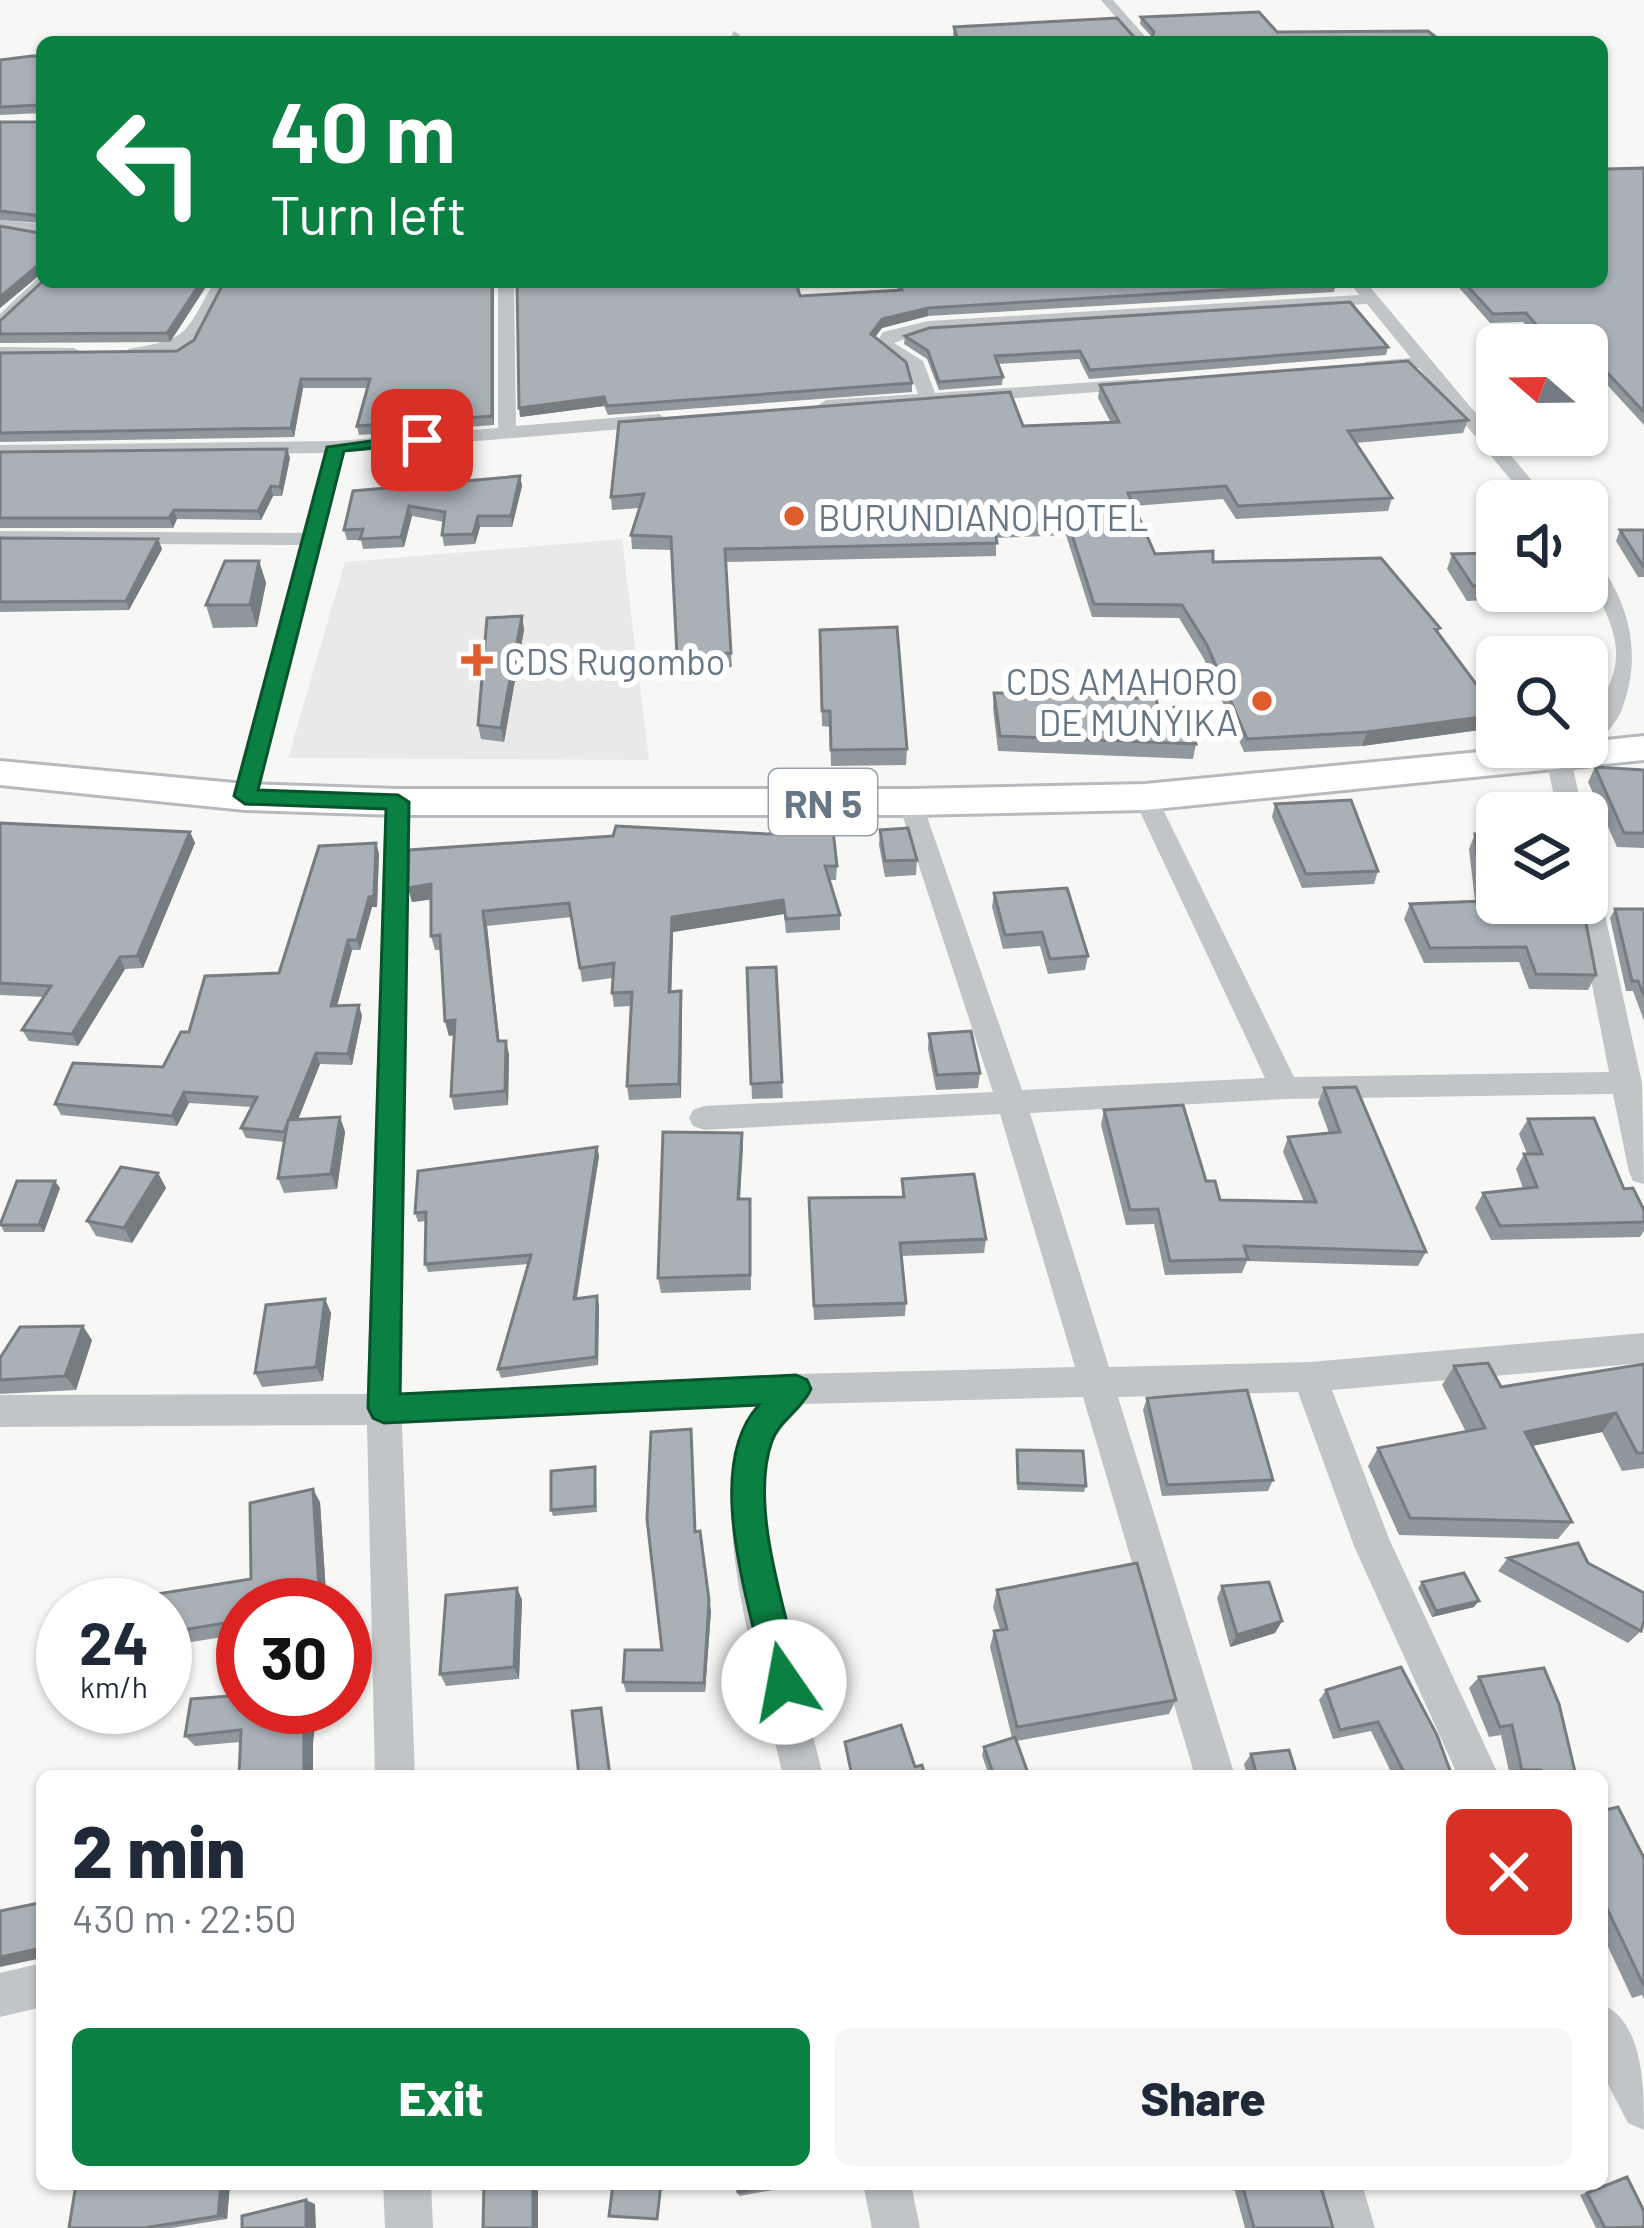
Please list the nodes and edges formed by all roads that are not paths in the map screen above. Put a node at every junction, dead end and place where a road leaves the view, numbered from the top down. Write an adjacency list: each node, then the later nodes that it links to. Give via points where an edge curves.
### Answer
1 (1107, 0): 2 (street)
2 (1139, 36)
3 (0, 228): 4 (street)
4 (36, 231)
5 (36, 285): 10 (street)
6 (218, 288): 13 (street, via 185,345 161,354)
7 (506, 288): 20 (street)
8 (1363, 288): 9 (street)
9 (1373, 299): 14 (street); 17 (street, via 928,326 890,336 884,345 916,365)
10 (0, 324)
11 (0, 352): 12 (street)
12 (92, 353)
13 (115, 353)
14 (1425, 362): 15 (street); 23 (street)
15 (1359, 367)
16 (1160, 382): 17 (street)
17 (928, 398): 18 (street)
18 (811, 407)
19 (671, 419): 20 (street)
20 (507, 432): 21 (street)
21 (336, 447): 22 (street); 25 (street)
22 (0, 451)
23 (1522, 480)
24 (0, 537): 25 (street)
25 (311, 539): 33 (street)
26 (1608, 580): 27 (street)
27 (1635, 606): 28 (street, via 1643,676)
28 (1608, 718)
29 (1608, 748): 30 (main road, RN 5 / RN 5)
30 (1644, 748)
31 (1476, 759): 34 (main road, RN 5 / RN 5)
32 (0, 772): 33 (main road, RN 5 / RN 5)
33 (245, 796): 35 (main road, RN 5 / RN 5)
34 (1145, 796): 36 (main road, RN 5 / RN 5); 39 (street)
35 (398, 802): 36 (main road, RN 5 / RN 5); 47 (street)
36 (910, 802): 40 (street)
37 (1594, 924): 38 (street)
38 (1627, 1083): 39 (street); 42 (street)
39 (1285, 1088): 40 (street)
40 (1010, 1100): 41 (street); 45 (street)
41 (704, 1118)
42 (1644, 1172)
43 (1644, 1348): 44 (street)
44 (1310, 1377): 45 (street); 52 (street, via 1372,1546)
45 (1098, 1385): 46 (street); 51 (street)
46 (796, 1389): 47 (street); 50 (street, via 764,1421 746,1495)
47 (384, 1408): 48 (street); 49 (street)
48 (0, 1411)
49 (395, 1770)
50 (802, 1770)
51 (1213, 1770)
52 (1476, 1770)
53 (36, 1987): 54 (street)
54 (0, 1996)
55 (1608, 2038): 56 (street)
56 (1644, 2107)
57 (407, 2190): 60 (street)
58 (888, 2190): 61 (street)
59 (1340, 2190): 62 (street)
60 (409, 2228)
61 (896, 2228)
62 (1351, 2228)

